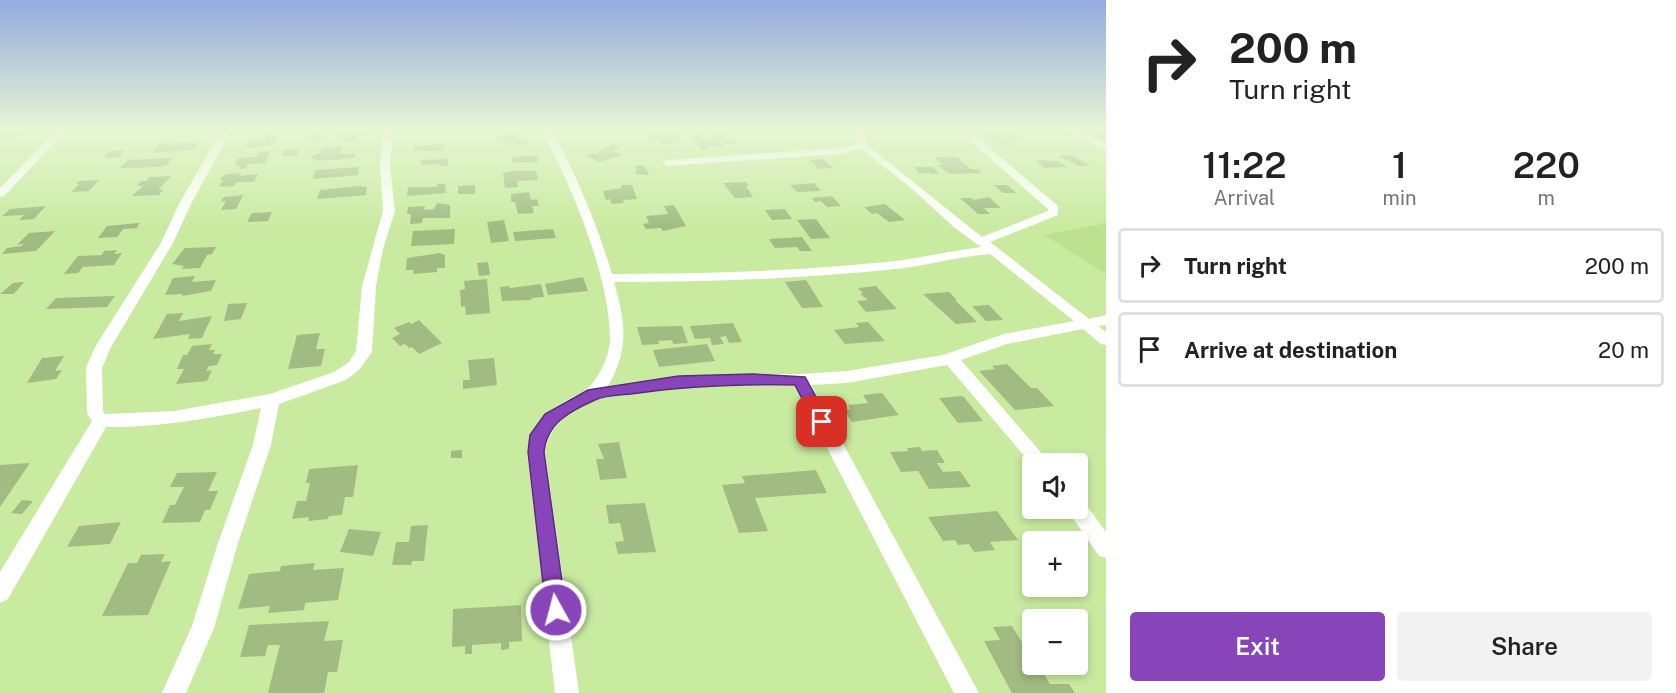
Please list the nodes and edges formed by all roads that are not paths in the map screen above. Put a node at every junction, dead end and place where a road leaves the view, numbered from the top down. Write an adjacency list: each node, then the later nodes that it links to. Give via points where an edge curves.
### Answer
1 (30, 163): 7 (street)
2 (207, 163): 18 (street, via 167,243 94,368 95,413)
3 (385, 163): 17 (street, via 389,211 369,286 364,352 340,376)
4 (564, 163): 10 (street)
5 (884, 163): 8 (street)
6 (1002, 163): 8 (street, via 1054,208 1054,213)
7 (0, 194)
8 (980, 242): 9 (street)
9 (992, 250): 10 (street, via 890,266 771,275); 12 (street)
10 (606, 278): 16 (street, via 617,339 615,356)
11 (1106, 320): 12 (street)
12 (1086, 323): 13 (street); 14 (street, via 1004,339)
13 (1106, 340)
14 (950, 358): 15 (street, via 847,377); 19 (street)
15 (800, 380): 16 (street, via 678,381); 25 (street)
16 (593, 394): 24 (street, via 550,418 538,435 536,452)
17 (271, 400): 18 (street, via 174,418); 23 (street, via 262,445 202,628)
18 (101, 420): 22 (street)
19 (1032, 453)
20 (1085, 519): 21 (street)
21 (1106, 549)
22 (0, 592)
23 (174, 693)
24 (567, 693)
25 (967, 693)

